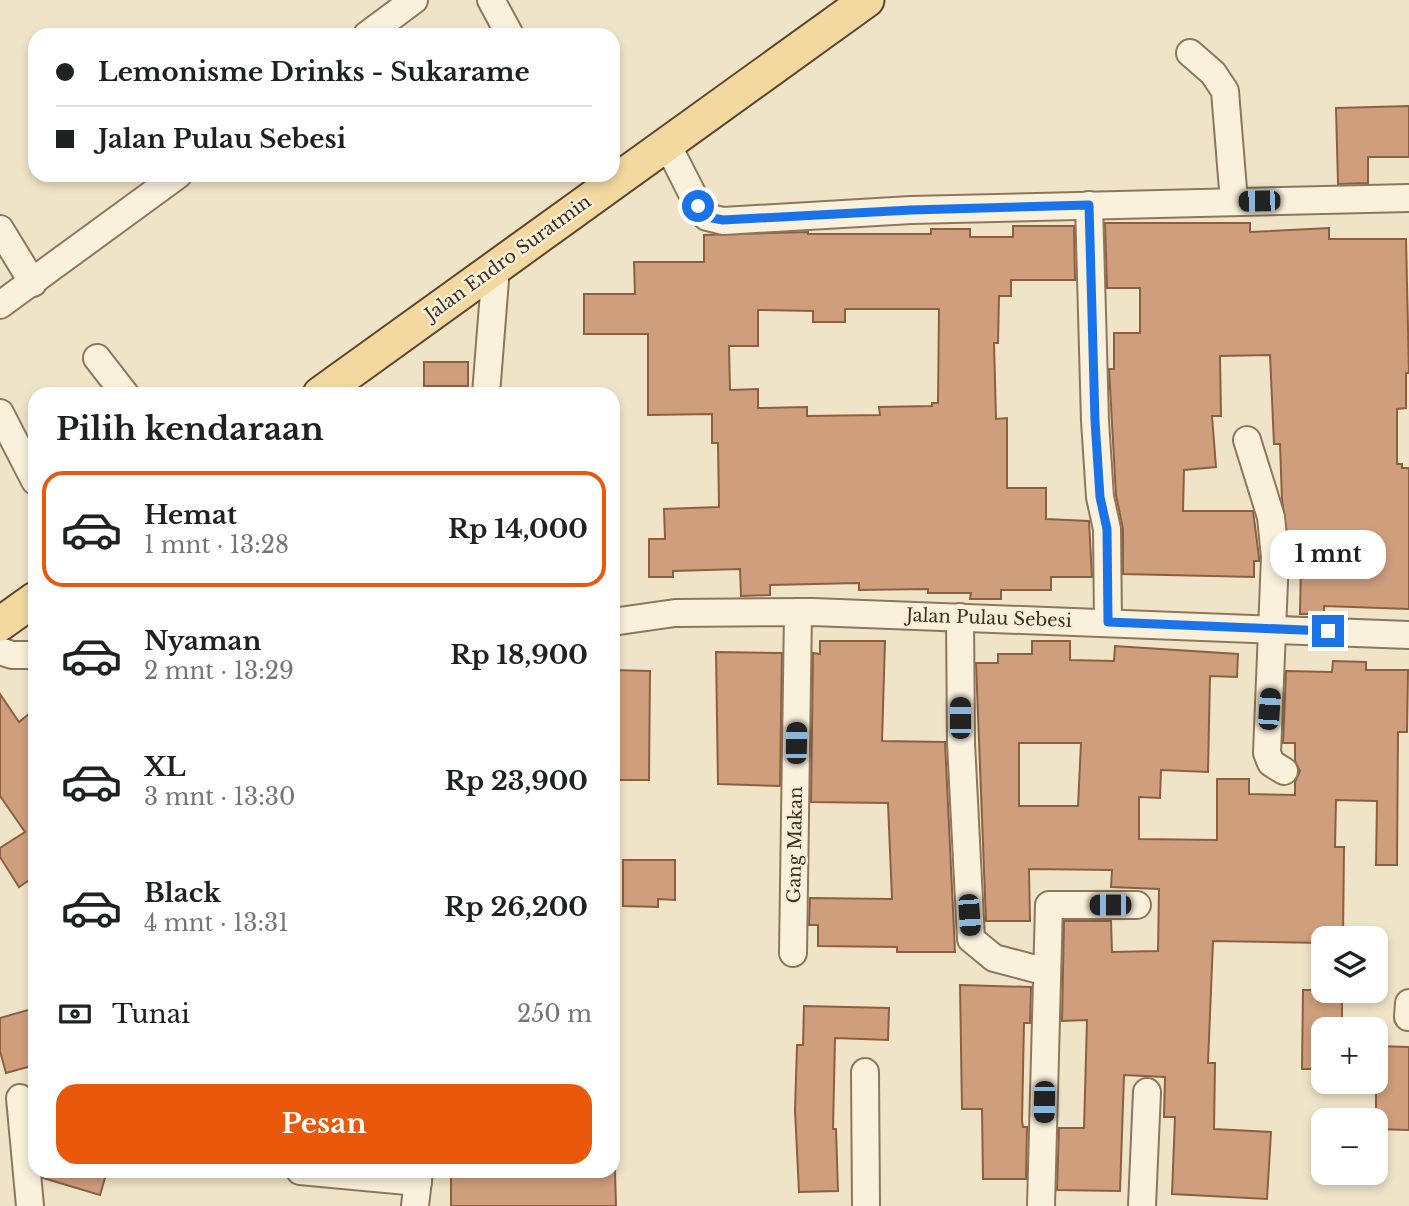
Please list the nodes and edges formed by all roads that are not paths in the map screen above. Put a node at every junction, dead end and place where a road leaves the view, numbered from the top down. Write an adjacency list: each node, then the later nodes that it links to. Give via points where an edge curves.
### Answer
1 (414, 0): 4 (street)
2 (491, 0): 5 (street)
3 (867, 0): 7 (main road, Jalan Endro Suratmin)
4 (376, 28)
5 (506, 28)
6 (1191, 53): 12 (street, via 1225,90)
7 (667, 144): 8 (main road, Jalan Endro Suratmin); 13 (street, via 698,206 715,220)
8 (620, 170)
9 (169, 182): 16 (street)
10 (594, 184): 15 (main road, Jalan Endro Suratmin)
11 (1409, 198): 12 (street)
12 (1234, 202): 13 (street)
13 (1089, 205): 29 (street)
14 (0, 229): 16 (street)
15 (496, 267): 20 (main road, Jalan Endro Suratmin); 21 (street)
16 (33, 283): 17 (street)
17 (0, 305)
18 (97, 358): 19 (street)
19 (120, 387)
20 (330, 387)
21 (487, 387)
22 (0, 412): 24 (street)
23 (1247, 440): 31 (street, via 1271,517)
24 (28, 467)
25 (28, 604): 30 (main road)
26 (798, 612): 27 (street, Jalan Pulau Sebesi); 28 (street, Jalan Pulau Sebesi, via 675,613); 37 (street, Gang Makan)
27 (960, 617): 29 (street, Jalan Pulau Sebesi); 38 (street, via 971,939 994,958)
28 (620, 621)
29 (1108, 622): 31 (street, Jalan Pulau Sebesi)
30 (0, 624)
31 (1274, 629): 32 (street, Jalan Pulau Sebesi); 35 (street, via 1267,753 1271,763)
32 (1409, 635)
33 (0, 651): 34 (street)
34 (28, 655)
35 (1284, 771)
36 (1137, 905): 38 (street, via 1049,905)
37 (793, 953)
38 (1047, 972): 46 (street)
39 (865, 1072): 45 (street)
40 (1147, 1093): 47 (street)
41 (18, 1098): 44 (street)
42 (355, 1178): 43 (street)
43 (417, 1186)
44 (30, 1206)
45 (866, 1206)
46 (1041, 1206)
47 (1142, 1206)

